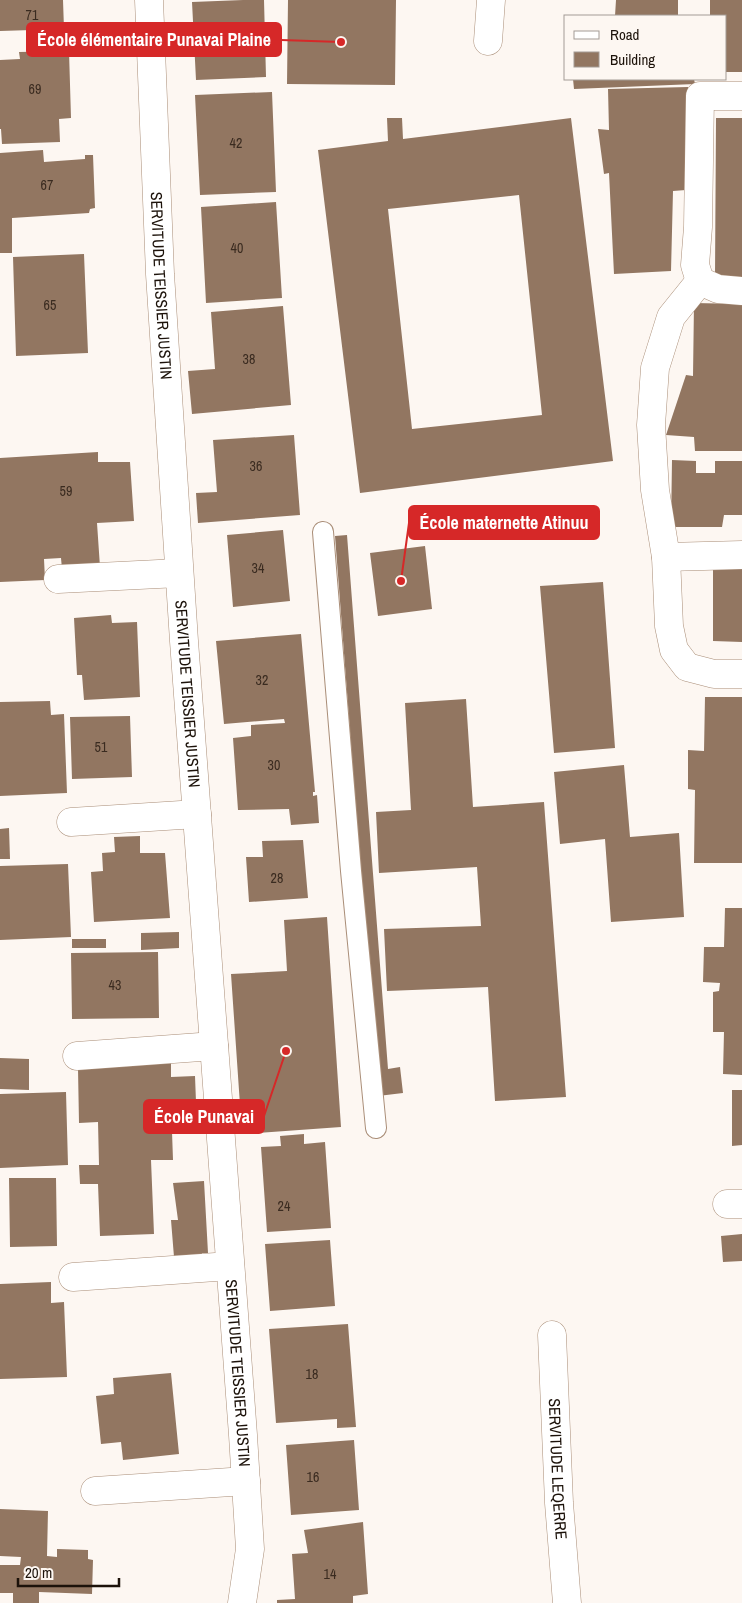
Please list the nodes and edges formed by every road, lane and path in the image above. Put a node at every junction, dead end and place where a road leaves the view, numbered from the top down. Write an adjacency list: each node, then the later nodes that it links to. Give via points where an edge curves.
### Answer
1 (149, 0): 10 (street, SERVITUDE TEISSIER JUSTIN, via 160,274)
2 (490, 0): 3 (street)
3 (488, 40)
4 (742, 96): 5 (street, via 700,96 695,265)
5 (700, 281): 6 (street, via 718,289); 9 (street, via 671,317 655,368 651,425 655,490)
6 (742, 291)
7 (323, 532): 17 (lane)
8 (742, 555): 9 (street)
9 (666, 557): 12 (street, via 668,626 674,650 687,667 714,674)
10 (179, 573): 11 (street); 13 (street, SERVITUDE TEISSIER JUSTIN)
11 (58, 580)
12 (742, 674)
13 (197, 814): 14 (street); 15 (street, SERVITUDE TEISSIER JUSTIN)
14 (71, 822)
15 (214, 1046): 16 (street); 18 (street, SERVITUDE TEISSIER JUSTIN)
16 (77, 1056)
17 (376, 1128)
18 (230, 1266): 19 (street, SERVITUDE TEISSIER JUSTIN); 21 (street, SERVITUDE TEISSIER JUSTIN)
19 (72, 1277)
20 (552, 1335): 24 (street, SERVITUDE LEQERRE)
21 (246, 1480): 22 (street, SERVITUDE TEISSIER JUSTIN); 23 (street, SERVITUDE TEISSIER JUSTIN, via 250,1549)
22 (94, 1491)
23 (242, 1603)
24 (567, 1603)

